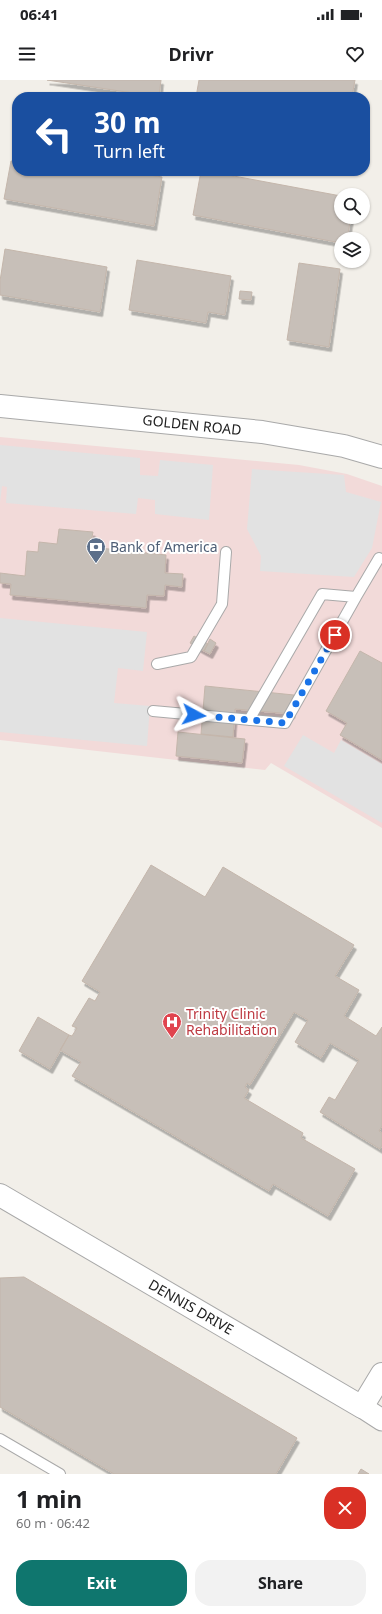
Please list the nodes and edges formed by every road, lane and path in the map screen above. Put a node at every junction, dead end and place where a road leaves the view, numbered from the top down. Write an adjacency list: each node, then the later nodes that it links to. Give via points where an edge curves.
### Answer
1 (0, 406): 2 (street, GOLDEN ROAD, via 262,432 344,446)
2 (382, 457)
3 (226, 552): 6 (lane, via 222,604 191,657)
4 (379, 558): 5 (lane)
5 (356, 597): 8 (lane, via 322,594); 8 (lane, via 285,723)
6 (158, 664)
7 (153, 711): 8 (lane)
8 (249, 720)
9 (0, 1195): 11 (street, DENNIS DRIVE)
10 (382, 1374): 11 (street)
11 (362, 1407): 12 (street, DENNIS DRIVE)
12 (382, 1420)
13 (0, 1439): 14 (lane)
14 (60, 1474)

